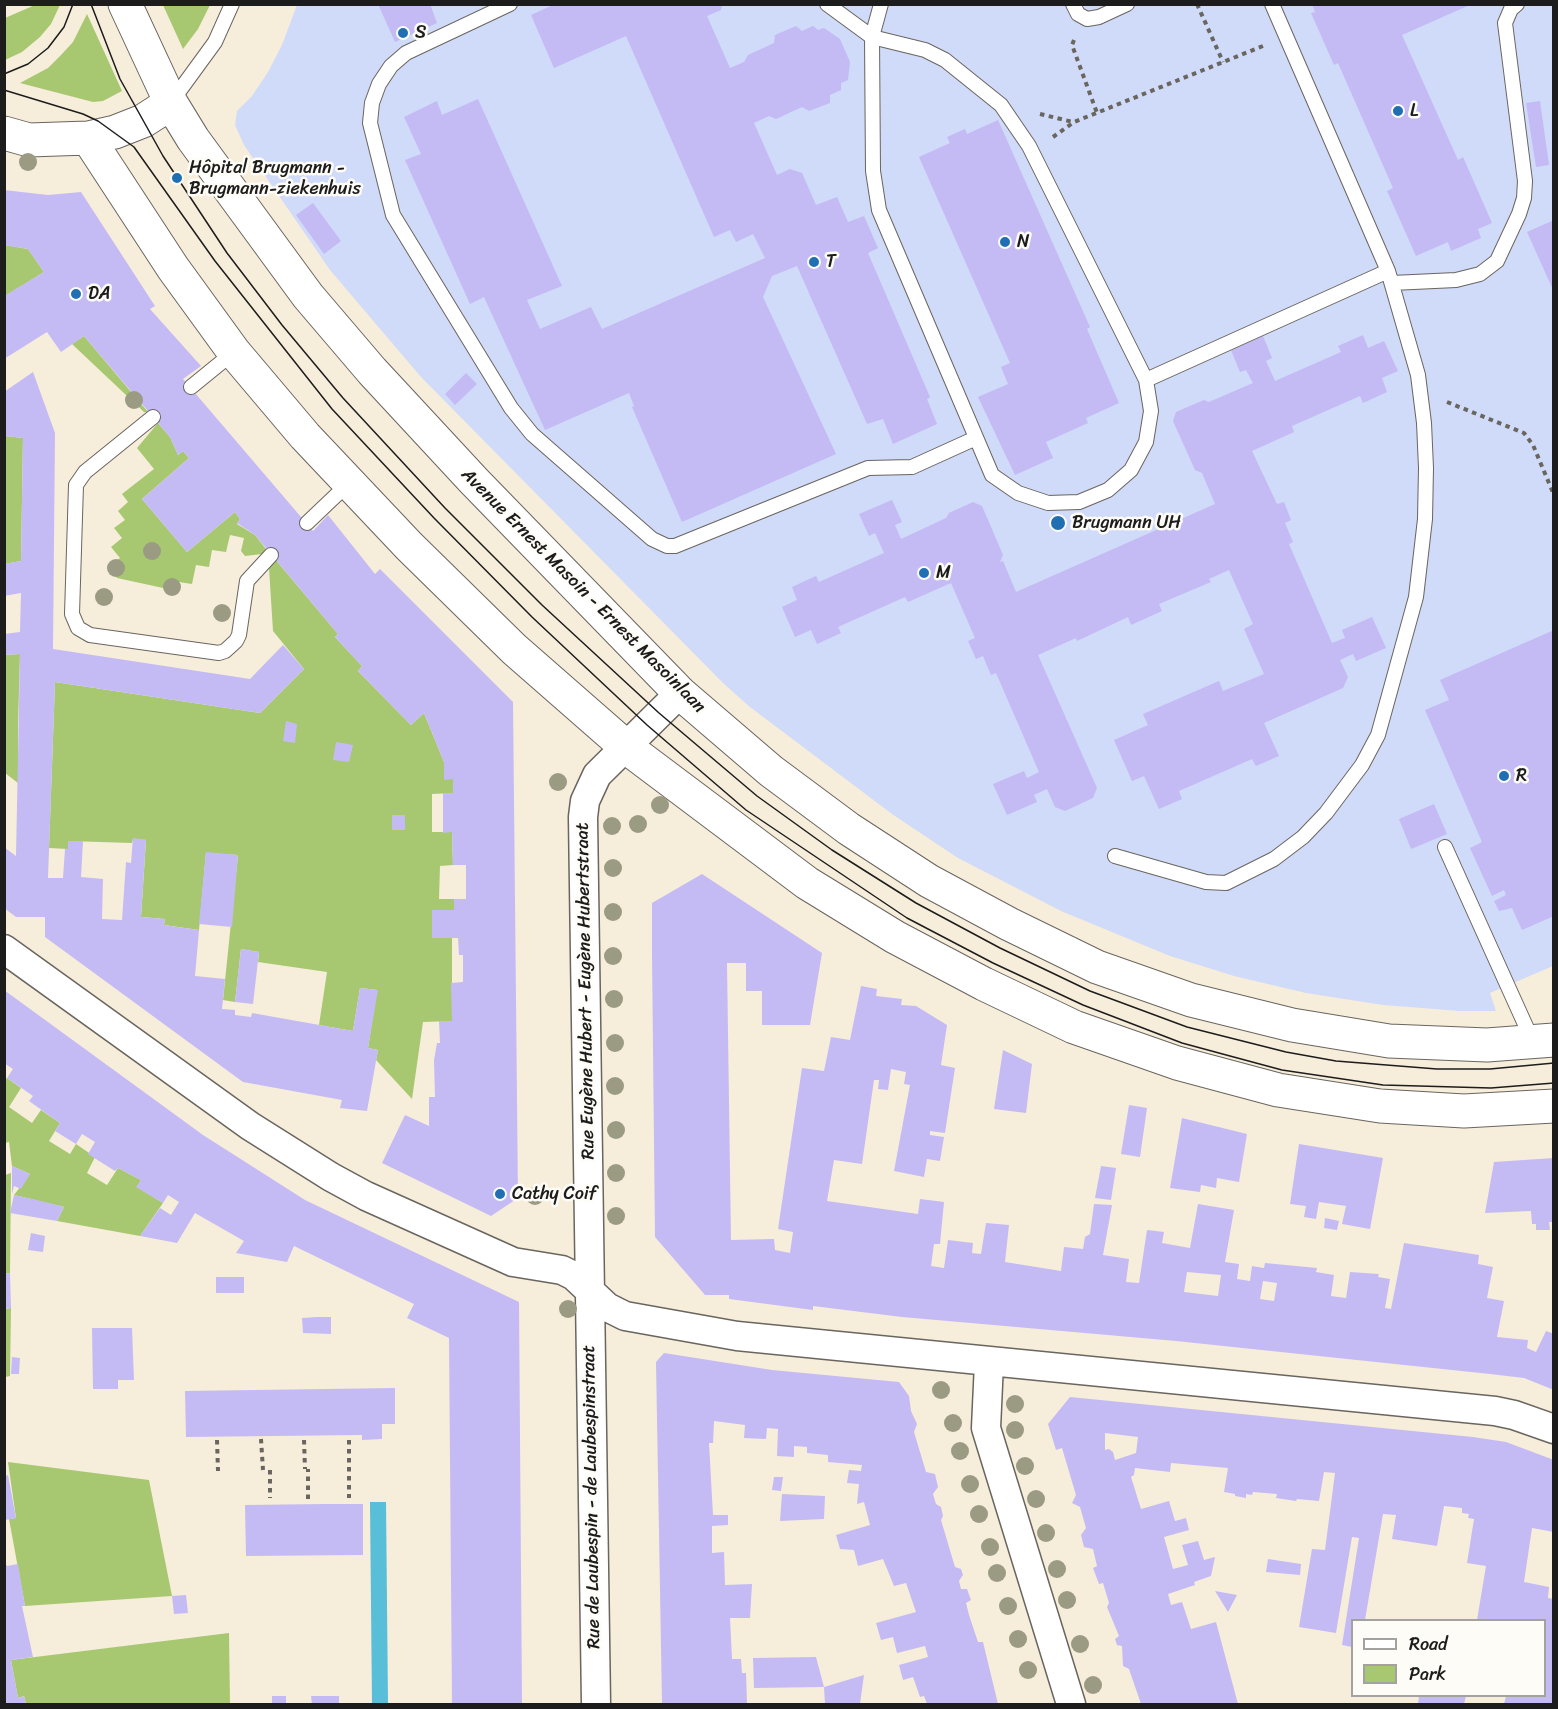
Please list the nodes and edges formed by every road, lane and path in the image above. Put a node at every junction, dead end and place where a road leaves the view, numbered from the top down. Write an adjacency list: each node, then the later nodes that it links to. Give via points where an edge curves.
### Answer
1 (125, 4): 15 (street, Avenue Ernest Masoin - Ernest Masoinlaan)
2 (232, 4): 15 (lane, via 215,42)
3 (510, 4): 26 (lane, via 406,53 379,84 370,123 393,215 511,408 532,434 652,539 667,546 868,468 912,467)
4 (827, 4): 12 (lane)
5 (1073, 4): 11 (lane)
6 (1127, 4): 11 (lane, via 1093,19)
7 (1197, 4): 14 (path)
8 (1272, 4): 13 (lane)
9 (1517, 4): 20 (lane, via 1505,23 1525,181 1519,214 1497,261 1480,274 1456,280)
10 (878, 7): 12 (lane)
11 (1082, 17): 16 (path, via 1072,45)
12 (872, 37): 19 (lane, via 925,50 945,60 1001,105); 26 (lane, via 873,171 879,210)
13 (1286, 37): 14 (path); 20 (lane)
14 (1223, 62): 16 (path)
15 (171, 103): 18 (street, via 143,121); 31 (street, Avenue Ernest Masoin - Ernest Masoinlaan, via 245,214 372,372)
16 (1097, 113): 19 (path)
17 (4, 133): 18 (street, via 29,140)
18 (88, 138): 21 (street, via 173,268)
19 (1029, 146): 22 (lane)
20 (1390, 277): 22 (lane); 24 (lane)
21 (234, 352): 23 (lane); 27 (street)
22 (1146, 380): 26 (lane, via 1151,411 1146,442 1131,470 1108,490 1079,502 1048,503 1018,493 992,475)
23 (190, 387)
24 (1421, 392): 28 (path, via 1524,433); 34 (lane, via 1425,519 1416,597 1378,735 1362,765 1303,837 1274,859 1226,883 1206,882)
25 (153, 417): 30 (lane, via 85,472 76,485 72,614 78,628 90,635 225,651 239,635 248,581)
26 (976, 438)
27 (350, 483): 29 (lane); 32 (street, via 514,649)
28 (1554, 495)
29 (307, 523)
30 (271, 555)
31 (680, 693): 32 (street, Rue Eugène Hubert - Eugène Hubertstraat); 36 (street, Avenue Ernest Masoin - Ernest Masoinlaan, via 771,771 859,835 939,886 1097,967 1191,1000 1338,1033 1437,1044)
32 (626, 747): 37 (street, via 807,883 895,937 1074,1028 1224,1076 1331,1099 1464,1111); 38 (street, Rue Eugène Hubert - Eugène Hubertstraat, via 597,775 585,801 583,817)
33 (1445, 847): 36 (lane)
34 (1115, 856)
35 (4, 949): 38 (street, via 250,1126 331,1177 513,1262 562,1270)
36 (1544, 1041)
37 (1554, 1106)
38 (589, 1289): 39 (street, via 607,1307 625,1316 722,1334); 51 (street, Rue de Laubespin - de Laubespinstraat)
39 (989, 1363): 40 (street, via 1495,1412); 52 (street, via 986,1428)
40 (1554, 1430)
41 (261, 1439): 45 (path)
42 (217, 1440): 47 (path)
43 (304, 1440): 50 (path)
44 (349, 1440): 49 (path)
45 (263, 1470)
46 (270, 1470): 48 (path)
47 (218, 1471)
48 (270, 1498)
49 (349, 1498)
50 (308, 1499)
51 (596, 1704)
52 (1071, 1704)

